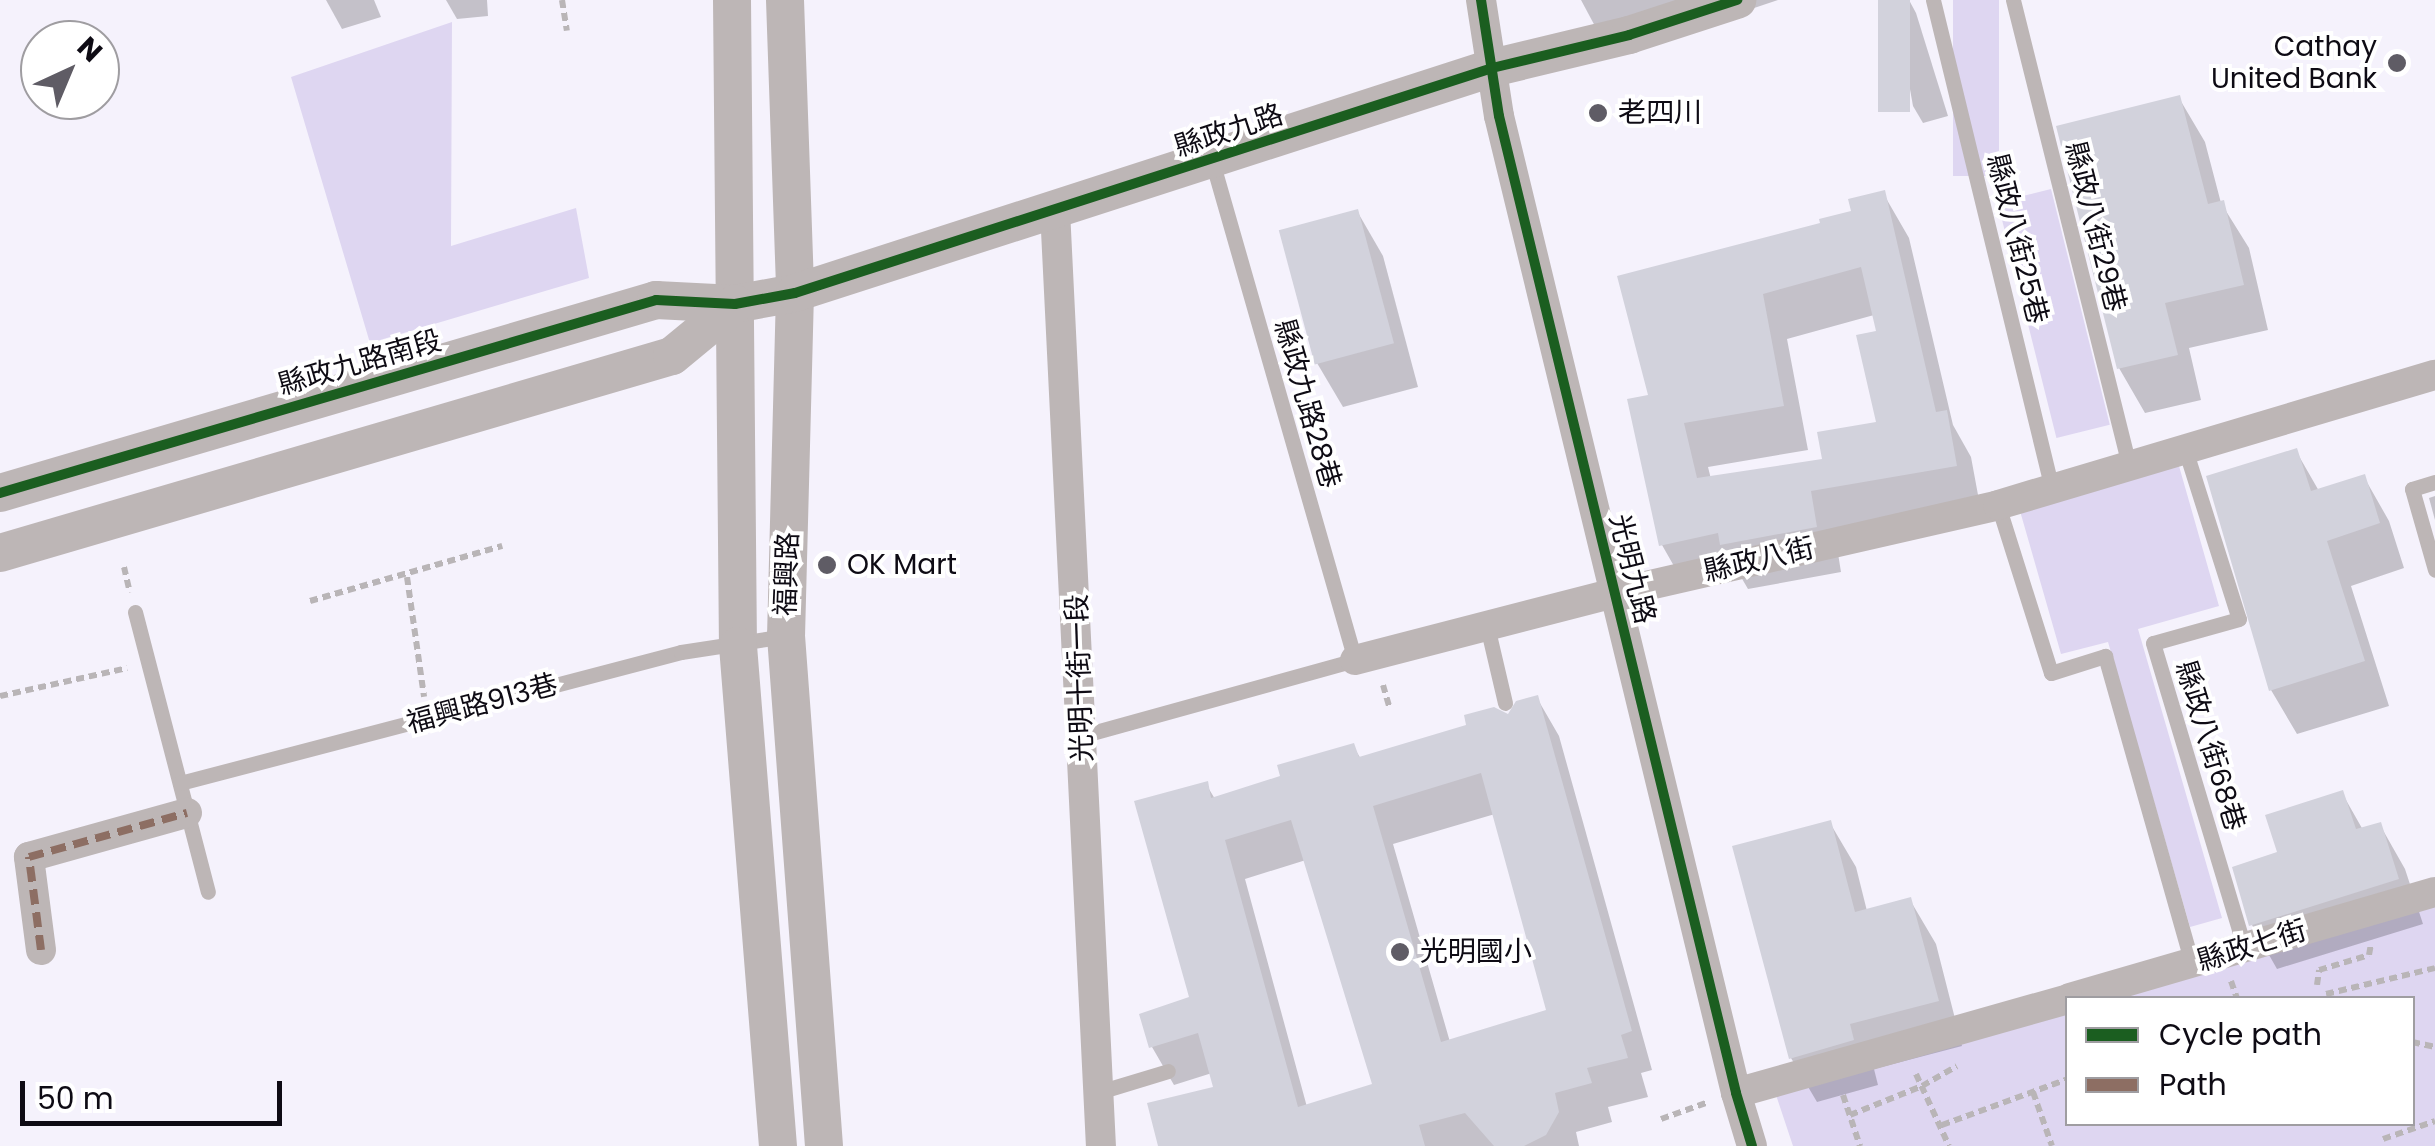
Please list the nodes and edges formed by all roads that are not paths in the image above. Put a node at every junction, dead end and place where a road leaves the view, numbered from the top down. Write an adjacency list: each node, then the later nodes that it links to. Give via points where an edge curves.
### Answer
1 (732, 0): 11 (street, 福興路)
2 (784, 0): 10 (street, 福興路)
3 (1481, 0): 7 (street, 光明九路)
4 (1737, 0): 7 (street, 縣政九路)
5 (1933, 0): 16 (lane, 縣政八街25巷)
6 (2013, 0): 14 (lane, 縣政八街29巷)
7 (1492, 68): 8 (street, 縣政九路); 21 (street, 光明九路)
8 (1212, 161): 9 (street, 縣政九路); 26 (lane, 縣政九路28巷)
9 (1055, 210): 10 (street, 縣政九路); 28 (street, 光明十街一段)
10 (795, 294): 11 (street, 縣政九路); 24 (street, 福興路)
11 (735, 304): 17 (street, 縣政九路南段, via 656,300); 19 (street, via 672,356); 25 (street, 福興路)
12 (2435, 375): 13 (street, 縣政八街)
13 (2186, 449): 14 (street, 縣政八街); 32 (lane, 縣政八街68巷, via 2238,619 2153,643)
14 (2128, 465): 16 (street, 縣政八街)
15 (2435, 482): 20 (lane, via 2412,488)
16 (2052, 489): 18 (street, 縣政八街)
17 (0, 493)
18 (1998, 505): 21 (street, 縣政八街); 34 (lane, via 2051,673 2105,656)
19 (0, 554)
20 (2435, 570)
21 (1614, 593): 23 (street, 縣政八街); 39 (street, 光明九路)
22 (135, 612): 29 (lane)
23 (1487, 626): 26 (street, 縣政八街); 27 (lane)
24 (786, 636): 25 (lane, 福興路913巷); 41 (street, 福興路)
25 (738, 646): 29 (lane, 福興路913巷, via 681,652 428,718); 40 (street, 福興路)
26 (1355, 660): 28 (lane, 縣政八街)
27 (1505, 704)
28 (1081, 736): 38 (street, 光明十街一段)
29 (184, 798): 30 (lane); 33 (street, 福興路913巷, via 29,857)
30 (208, 892)
31 (2435, 892): 32 (street, 縣政七街)
32 (2244, 947): 34 (street, 縣政七街)
33 (40, 950)
34 (2192, 964): 35 (street, 縣政七街)
35 (2080, 996)
36 (2065, 1000): 39 (street, 縣政七街)
37 (1168, 1071): 38 (lane)
38 (1099, 1092): 42 (street, 光明十街一段)
39 (1736, 1093): 43 (street, 光明九路)
40 (778, 1146)
41 (824, 1146)
42 (1101, 1146)
43 (1752, 1146)

